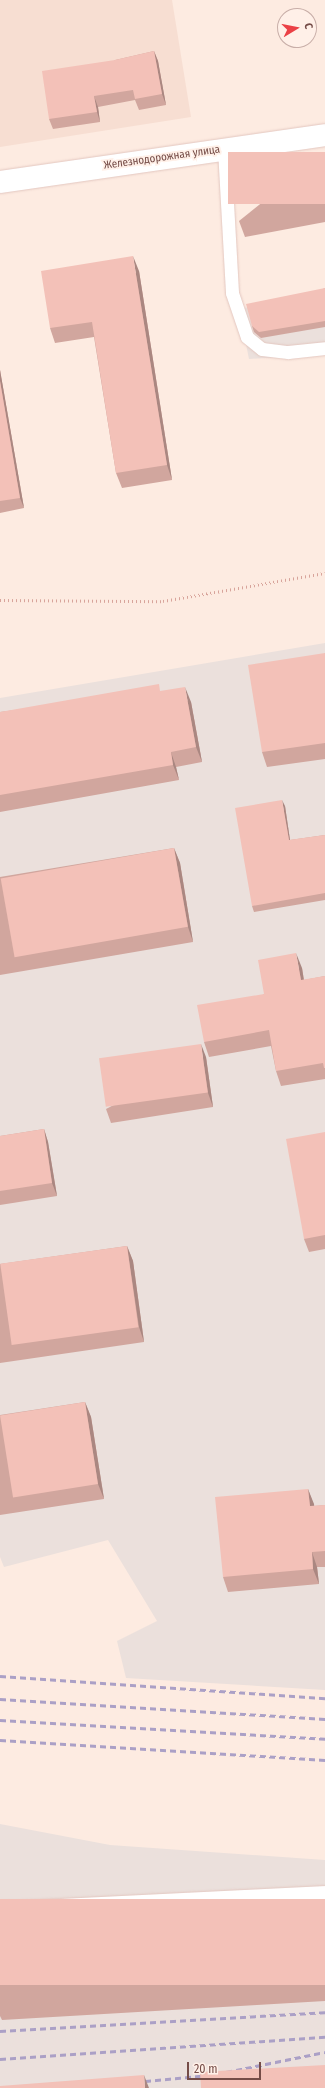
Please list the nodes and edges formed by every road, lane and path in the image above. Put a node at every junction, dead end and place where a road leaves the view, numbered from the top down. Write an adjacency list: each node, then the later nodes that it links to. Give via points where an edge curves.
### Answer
1 (325, 135): 2 (street, Железнодорожная улица)
2 (224, 149): 3 (street, Железнодорожная улица); 4 (lane, via 232,294 247,337 262,349 288,352)
3 (0, 182)
4 (325, 348)
5 (325, 573): 6 (path, via 163,601)
6 (0, 600)
7 (325, 1892): 8 (lane)
8 (0, 1908)

